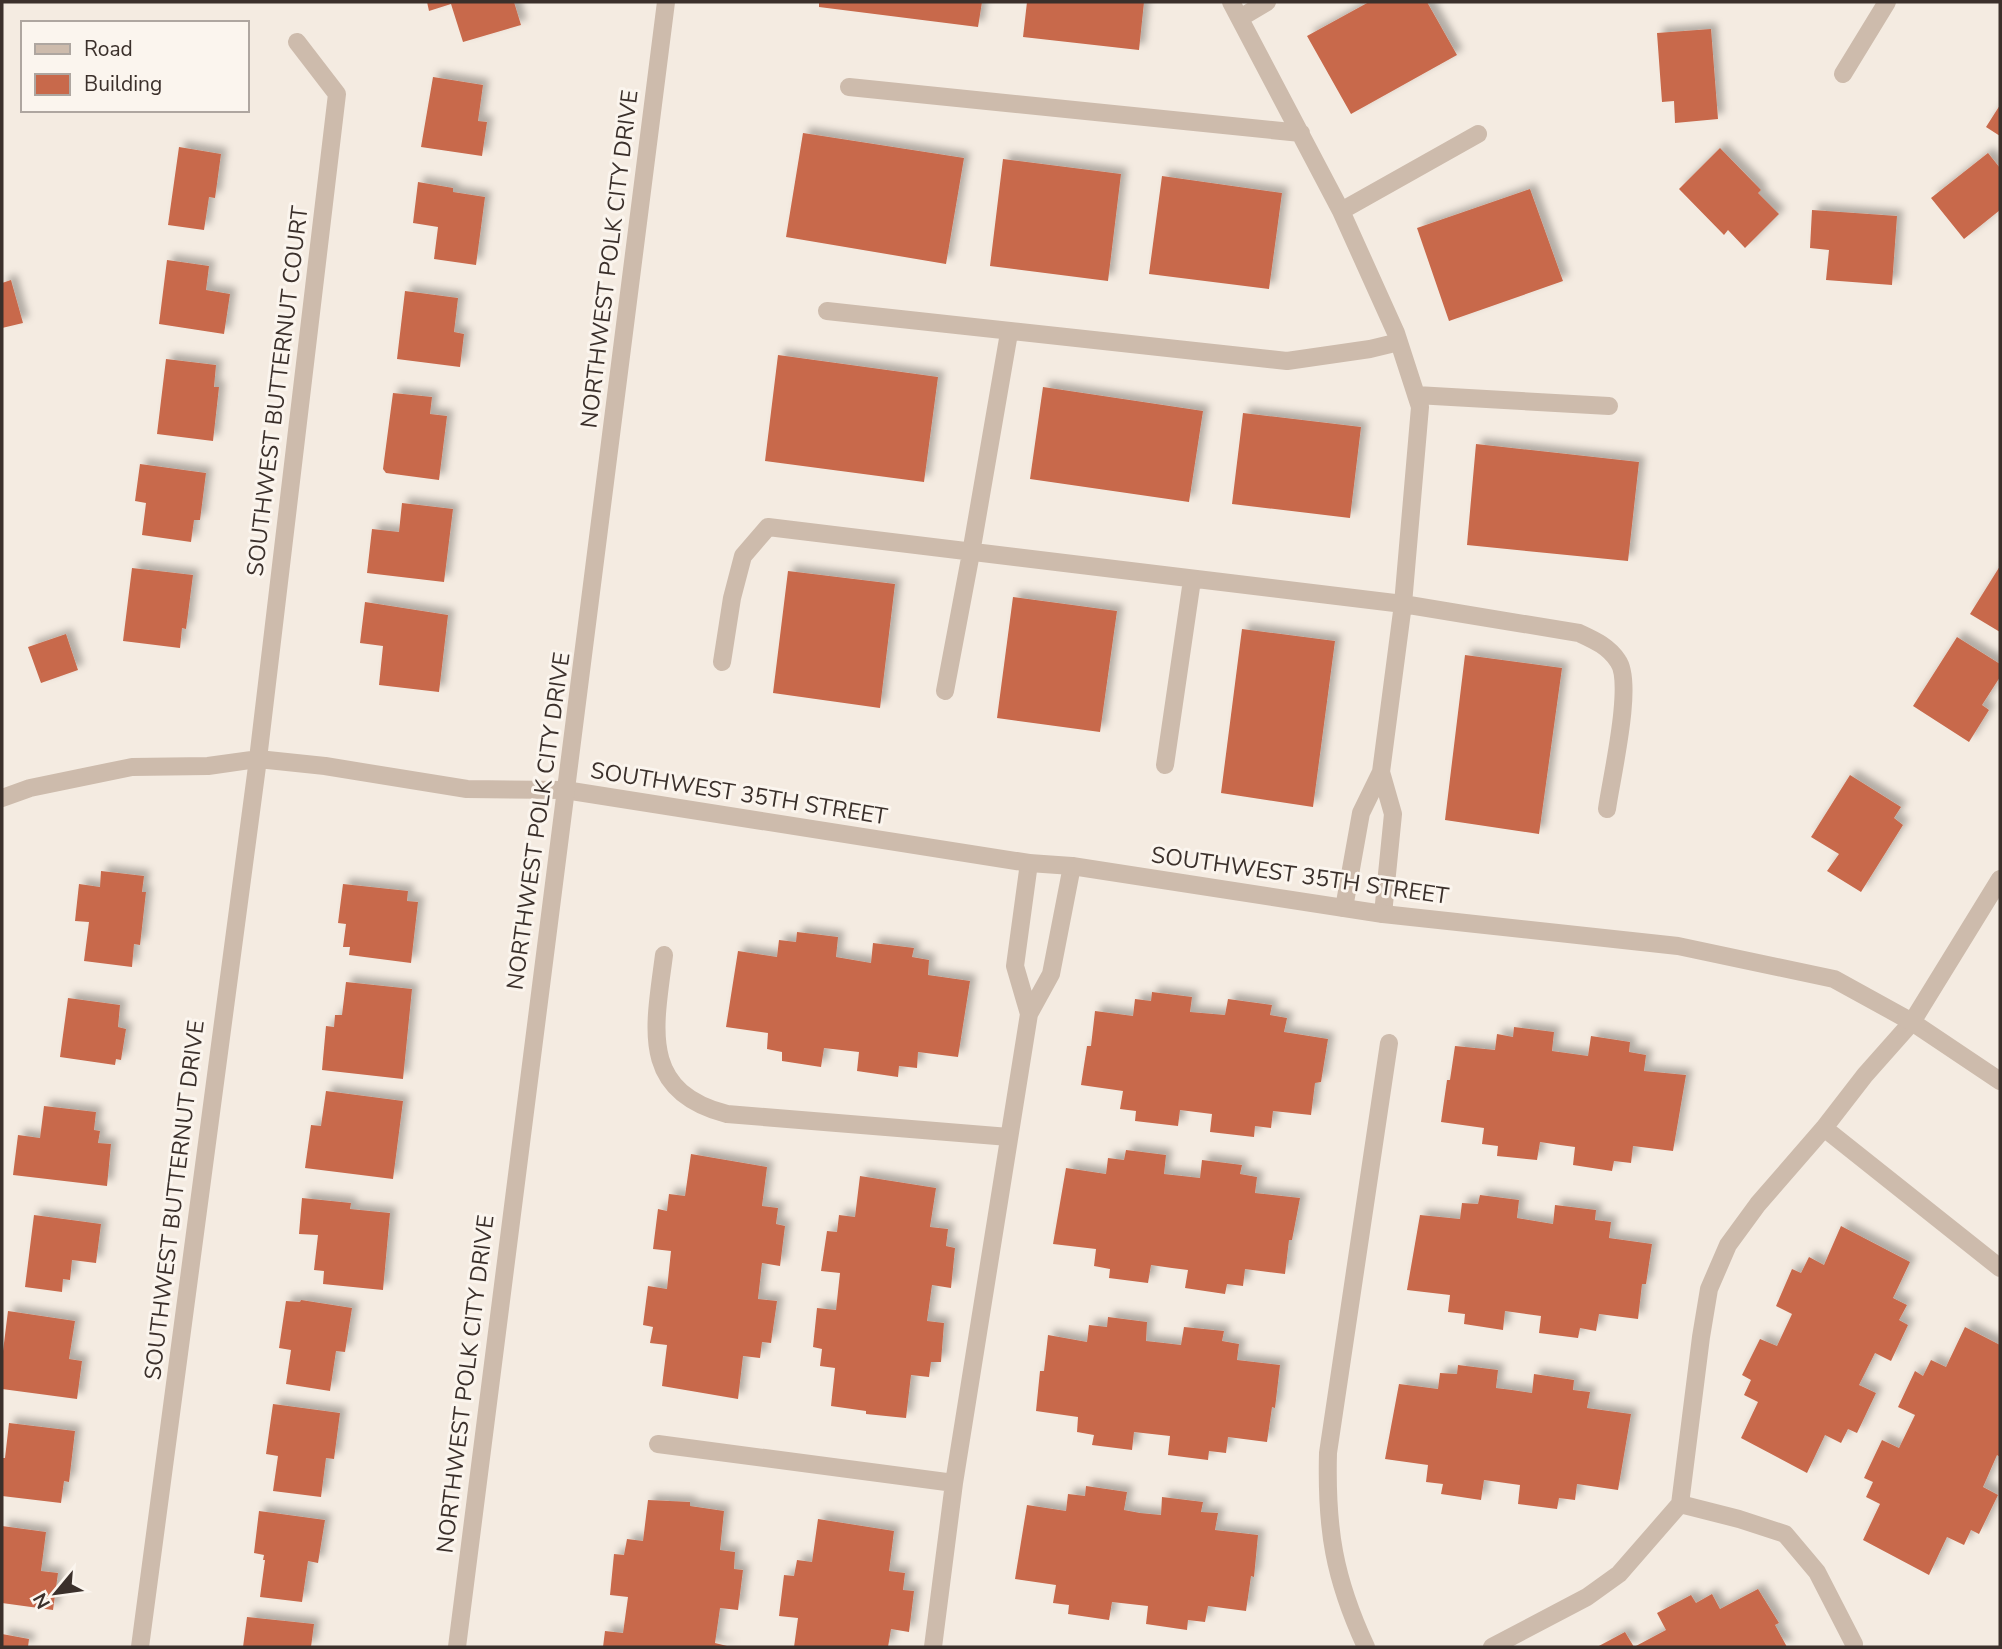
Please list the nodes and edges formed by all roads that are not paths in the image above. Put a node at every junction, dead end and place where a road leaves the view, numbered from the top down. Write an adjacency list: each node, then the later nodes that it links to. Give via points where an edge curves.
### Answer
1 (666, 2): 24 (street, NORTHWEST POLK CITY DRIVE)
2 (1267, 2): 4 (street)
3 (1887, 2): 6 (street)
4 (1235, 10): 8 (street)
5 (297, 42): 21 (street, SOUTHWEST BUTTERNUT COURT, via 337,94)
6 (1843, 74)
7 (849, 87): 8 (street)
8 (1301, 133): 10 (street)
9 (1478, 134): 10 (street)
10 (1341, 211): 13 (street)
11 (827, 312): 12 (street)
12 (1009, 332): 13 (street, via 1287,361); 16 (street)
13 (1399, 342): 14 (street)
14 (1416, 395): 15 (street); 18 (street, via 1420,407)
15 (1609, 406)
16 (971, 553): 17 (street); 19 (street, via 768,527 743,556); 20 (street)
17 (1192, 580): 18 (street); 22 (street)
18 (1403, 604): 23 (street); 26 (street, via 1579,633 1601,643 1620,663 1625,695)
19 (722, 663)
20 (945, 691)
21 (258, 759): 24 (street, SOUTHWEST 35TH STREET, via 467,789); 25 (street, SOUTHWEST 35TH STREET, via 208,766 132,767); 44 (street, SOUTHWEST BUTTERNUT DRIVE)
22 (1165, 765)
23 (1381, 772): 30 (street, via 1361,813); 31 (street, via 1393,814)
24 (565, 790): 27 (street, SOUTHWEST 35TH STREET); 45 (street, NORTHWEST POLK CITY DRIVE)
25 (2, 798)
26 (1607, 810)
27 (1029, 863): 28 (street, SOUTHWEST 35TH STREET); 33 (street, via 1015,966)
28 (1072, 866): 30 (street, SOUTHWEST 35TH STREET); 33 (street, via 1051,974)
29 (2000, 878): 34 (street)
30 (1344, 908): 31 (street, SOUTHWEST 35TH STREET)
31 (1383, 914): 34 (street, SOUTHWEST 35TH STREET, via 1678,946 1834,979)
32 (664, 955): 38 (street, via 657,1051 667,1075 683,1095 706,1109)
33 (1029, 1014): 38 (street)
34 (1912, 1022): 36 (street, SOUTHWEST 35TH STREET); 37 (street)
35 (1389, 1043): 47 (street, via 1328,1453 1333,1553 1347,1606)
36 (2000, 1081)
37 (1825, 1128): 39 (street); 42 (street, via 1728,1245 1709,1289)
38 (1009, 1137): 41 (street)
39 (2000, 1268)
40 (658, 1444): 41 (street)
41 (954, 1483): 46 (street)
42 (1680, 1504): 43 (street, via 1785,1534 1817,1572); 48 (street, via 1619,1574 1587,1597)
43 (1854, 1644)
44 (140, 1647)
45 (457, 1647)
46 (933, 1647)
47 (1366, 1647)
48 (1492, 1647)

